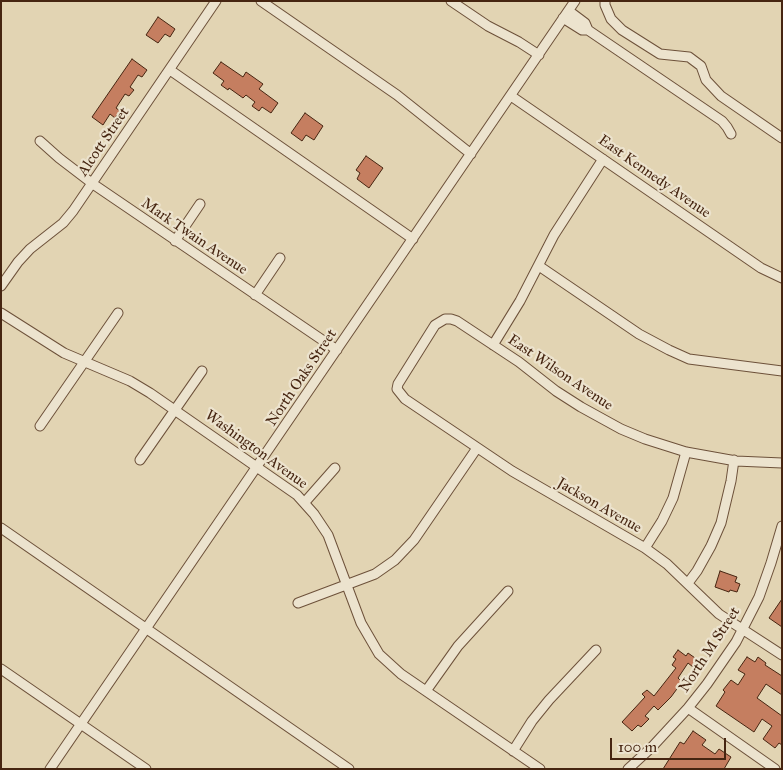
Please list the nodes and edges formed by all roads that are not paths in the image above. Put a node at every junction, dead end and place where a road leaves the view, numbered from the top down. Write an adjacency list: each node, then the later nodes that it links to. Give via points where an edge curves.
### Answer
1 (216, 1): 8 (street, Alcott Street)
2 (261, 1): 13 (street, via 397,95)
3 (451, 1): 7 (street)
4 (575, 1): 6 (street, North Oaks Street)
5 (605, 1): 11 (street, via 611,19 622,30 660,54 689,57 698,63 710,86 721,96)
6 (566, 15): 7 (street, North Oaks Street); 10 (street, via 585,23 588,30 722,121)
7 (540, 55): 9 (street, North Oaks Street)
8 (170, 70): 15 (street, Alcott Street); 17 (street)
9 (511, 96): 13 (street, North Oaks Street); 14 (street, East Kennedy Avenue)
10 (732, 134)
11 (782, 138)
12 (40, 141): 15 (street, Mark Twain Avenue)
13 (471, 154): 17 (street, North Oaks Street)
14 (603, 159): 20 (street, via 554,235); 21 (street, East Kennedy Avenue, via 761,268)
15 (93, 184): 18 (street, Mark Twain Avenue); 22 (street, Alcott Street, via 68,217 30,249)
16 (200, 204): 18 (street)
17 (413, 239): 27 (street, North Oaks Street)
18 (175, 241): 23 (street, Mark Twain Avenue)
19 (280, 258): 23 (street)
20 (539, 266): 26 (street); 30 (street, via 669,350 689,358)
21 (782, 278)
22 (1, 286)
23 (255, 295): 27 (street, Mark Twain Avenue)
24 (118, 312): 28 (street)
25 (1, 313): 28 (street, Washington Avenue)
26 (493, 345): 31 (street, East Wilson Avenue, via 457,321 445,319 435,325); 35 (street, East Wilson Avenue, via 601,419 645,439)
27 (337, 350): 39 (street, North Oaks Street)
28 (83, 362): 32 (street, Washington Avenue, via 130,381); 33 (street)
29 (202, 371): 32 (street)
30 (782, 371)
31 (396, 389): 34 (street, Jackson Avenue, via 405,399)
32 (175, 410): 36 (street); 39 (street, Washington Avenue)
33 (40, 426)
34 (477, 448): 44 (street, Jackson Avenue); 47 (street, via 404,551 375,574)
35 (686, 452): 37 (street, East Wilson Avenue); 44 (street, via 673,498)
36 (140, 460)
37 (734, 460): 38 (street, East Wilson Avenue); 46 (street, via 722,523)
38 (782, 463)
39 (257, 467): 41 (street, Washington Avenue); 50 (street, North Oaks Street)
40 (335, 468): 41 (street)
41 (305, 502): 47 (street, Washington Avenue, via 328,535)
42 (782, 526): 45 (street, North M Street)
43 (1, 528): 50 (street)
44 (645, 548): 46 (street, Jackson Avenue)
45 (778, 553): 51 (street, North M Street)
46 (688, 584): 51 (street, Jackson Avenue, via 719,614)
47 (347, 585): 49 (street); 55 (street, Washington Avenue, via 361,623 379,654)
48 (508, 591): 55 (street, via 458,646)
49 (298, 603)
50 (146, 628): 57 (street, North Oaks Street); 61 (street)
51 (742, 630): 53 (street, Jackson Avenue); 56 (street, North M Street, via 716,672)
52 (596, 650): 58 (street, via 548,700)
53 (782, 655)
54 (1, 669): 57 (street)
55 (426, 691): 58 (street, Washington Avenue)
56 (688, 708): 63 (street, North M Street); 64 (street)
57 (80, 724): 59 (street, North Oaks Street); 60 (street)
58 (513, 751): 62 (street, Washington Avenue)
59 (50, 769)
60 (146, 769)
61 (350, 769)
62 (540, 769)
63 (628, 769)
64 (775, 769)

